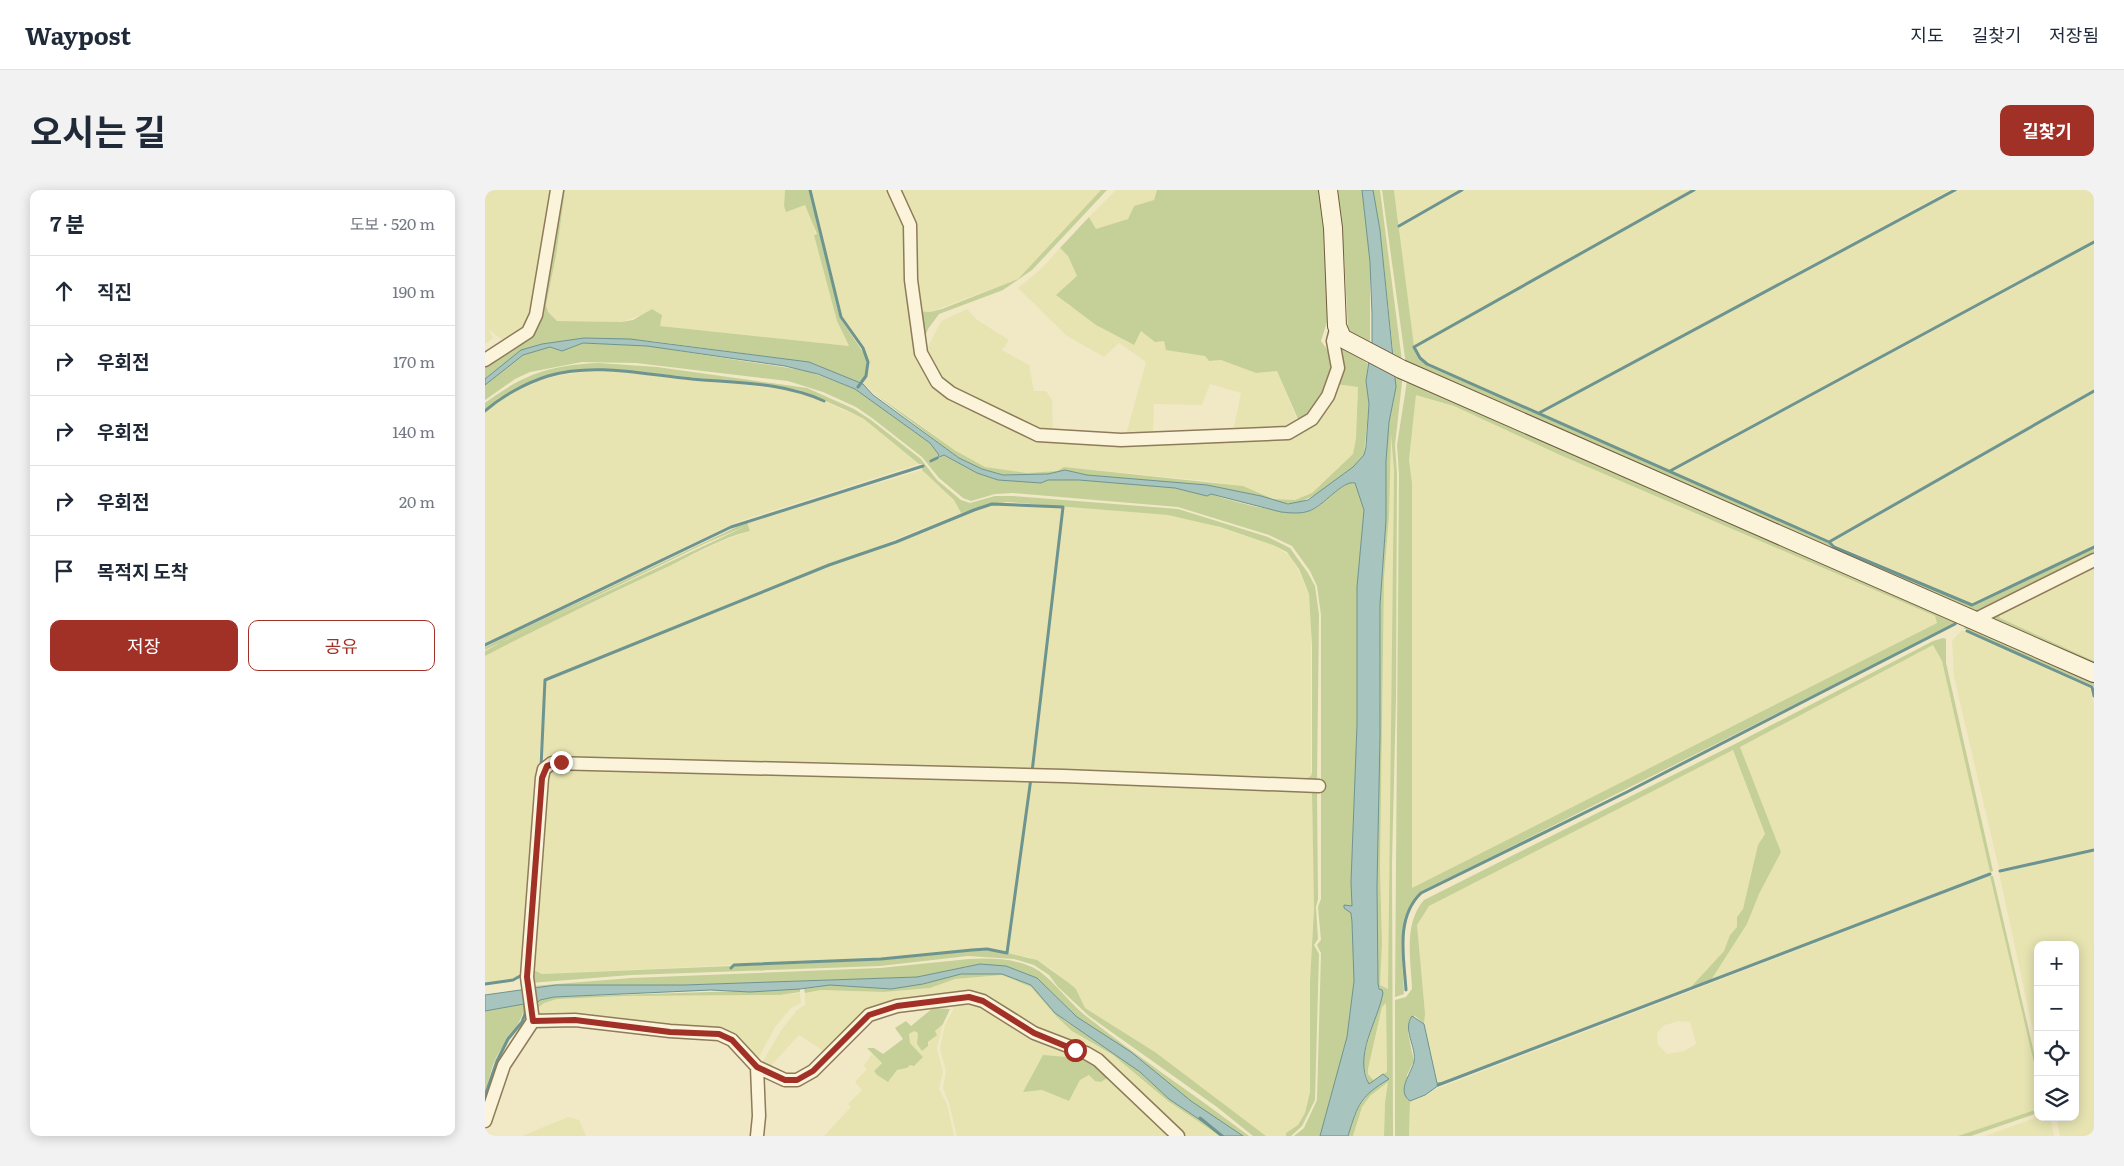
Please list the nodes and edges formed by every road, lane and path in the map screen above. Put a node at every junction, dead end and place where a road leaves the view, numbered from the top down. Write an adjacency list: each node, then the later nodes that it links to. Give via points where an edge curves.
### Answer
1 (557, 190): 5 (street, via 536,315 528,332)
2 (894, 190): 4 (street, via 910,226 914,312 921,353 929,370 937,382 951,393 1038,435 1121,440 1288,434 1312,419 1328,396 1338,368 1333,340)
3 (1327, 190): 4 (main road, via 1333,228)
4 (1337, 326): 7 (main road, via 1343,338 1401,369)
5 (485, 360)
6 (2094, 560): 7 (street)
7 (1974, 620): 8 (main road)
8 (2094, 673)
9 (1319, 786): 10 (street, via 552,763 544,770 542,778 527,977)
10 (533, 1015): 11 (street, via 670,1032 719,1034 732,1040); 12 (street, via 504,1065)
11 (757, 1067): 13 (street); 14 (street, via 785,1080 802,1079 869,1015 897,1006 969,997 983,1001 1034,1033 1098,1060)
12 (485, 1122)
13 (757, 1136)
14 (1178, 1136)

